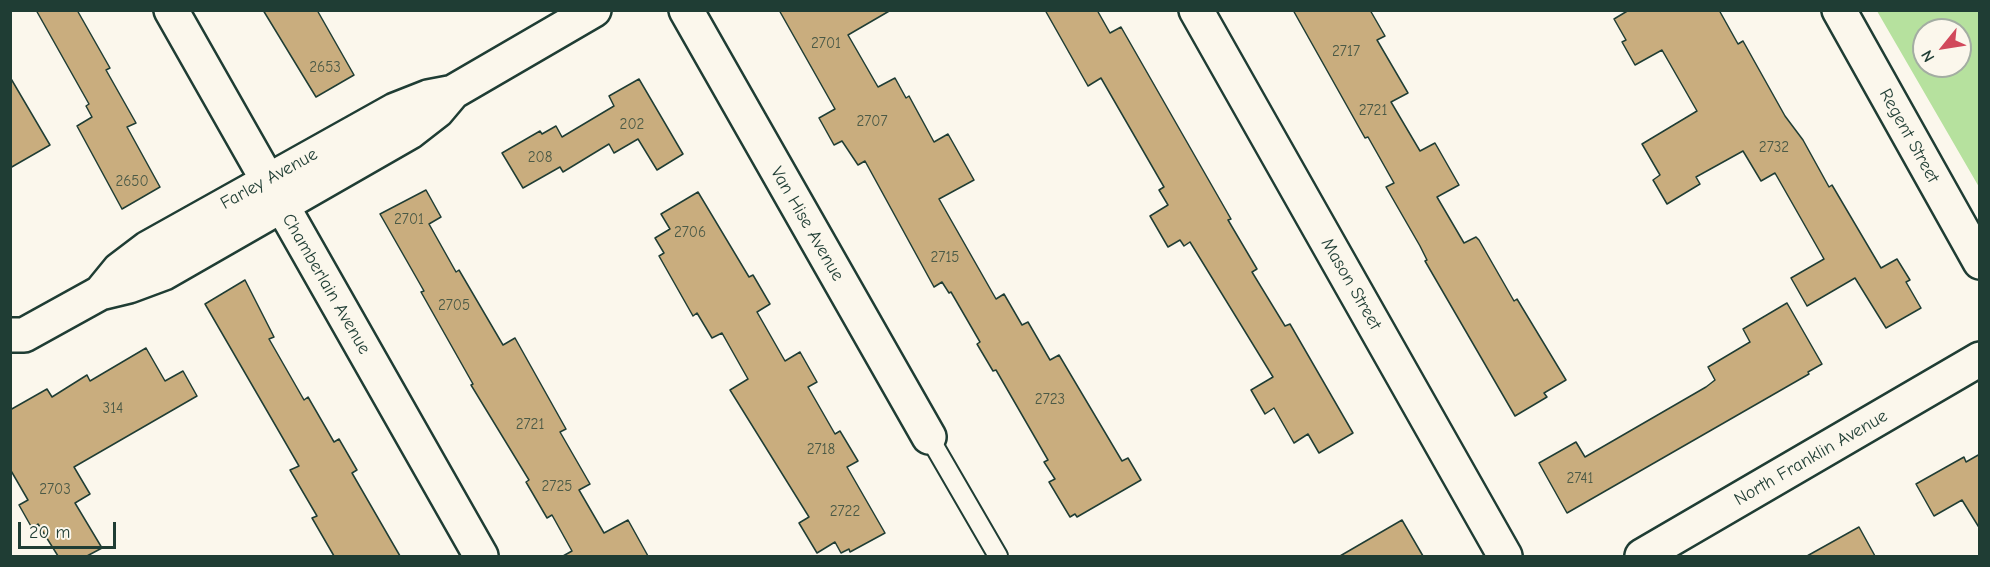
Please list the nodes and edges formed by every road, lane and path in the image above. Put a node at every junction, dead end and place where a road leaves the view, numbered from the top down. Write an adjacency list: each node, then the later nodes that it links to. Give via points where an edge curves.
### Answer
1 (171, 10): 6 (street, Chamberlain Avenue)
2 (594, 10): 6 (street, Farley Avenue, via 453,92 395,110)
3 (686, 10): 10 (street, Van Hise Avenue)
4 (1196, 10): 13 (street, Mason Street)
5 (1839, 10): 7 (street, Regent Street)
6 (274, 193): 8 (street, Farley Avenue, via 148,248 119,270 100,293); 11 (street, Chamberlain Avenue)
7 (1980, 262)
8 (15, 342)
9 (1980, 359): 14 (street, North Franklin Avenue)
10 (929, 437): 12 (lane)
11 (481, 556)
12 (998, 556)
13 (1505, 556)
14 (1642, 556)

